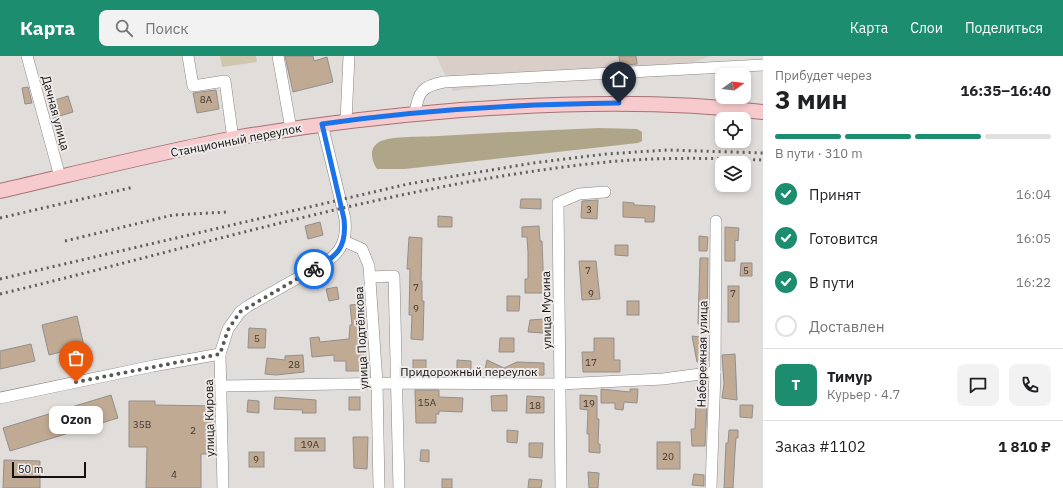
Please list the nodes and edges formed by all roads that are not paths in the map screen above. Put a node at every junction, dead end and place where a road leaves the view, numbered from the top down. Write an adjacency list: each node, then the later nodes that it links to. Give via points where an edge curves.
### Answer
1 (27, 56): 12 (street, Дачная улица)
2 (188, 56): 11 (street, via 193,86 225,81)
3 (278, 56): 10 (street)
4 (349, 56): 8 (street)
5 (763, 65): 7 (street, via 444,82 423,89 417,100)
6 (763, 112): 7 (main road, Станционный переулок, via 646,103 524,106)
7 (415, 114): 8 (main road, Станционный переулок)
8 (346, 121): 9 (main road, Станционный переулок)
9 (322, 124): 10 (main road, Станционный переулок); 16 (street, via 344,219)
10 (290, 129): 11 (main road, Станционный переулок)
11 (233, 139): 12 (main road, Станционный переулок)
12 (60, 177): 13 (main road, Станционный переулок)
13 (0, 191)
14 (605, 192): 22 (street, улица Мусина, via 579,194 558,203)
15 (716, 221): 19 (street, Набережная улица)
16 (344, 241): 17 (street, via 362,249); 18 (street, улица Кирова, via 335,256 240,312 228,330)
17 (370, 278): 20 (street, улица Подтёлкова, via 394,276); 21 (street, улица Подтёлкова)
18 (220, 354): 23 (street, улица Кирова); 24 (street)
19 (715, 372): 22 (street, Придорожный переулок, via 663,379); 29 (street, Набережная улица)
20 (397, 383): 21 (street, Придорожный переулок); 22 (street, Придорожный переулок); 27 (street, улица Подтёлкова)
21 (377, 384): 23 (street, Придорожный переулок); 26 (street, улица Подтёлкова)
22 (560, 384): 28 (street, улица Мусина)
23 (222, 386): 25 (street, улица Кирова)
24 (0, 398)
25 (223, 488)
26 (379, 488)
27 (399, 488)
28 (562, 488)
29 (711, 488)

